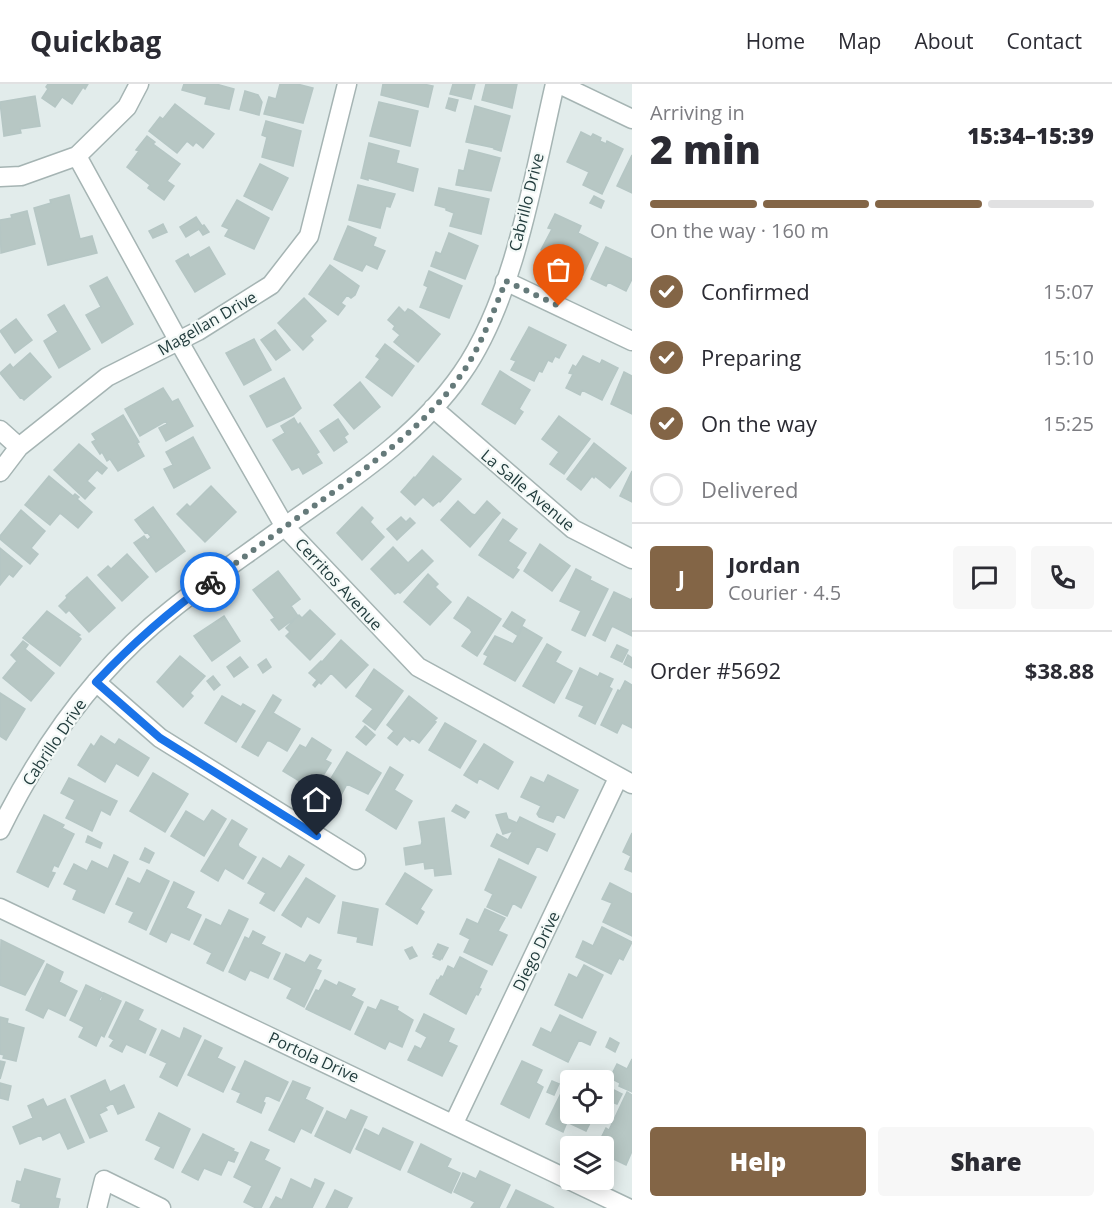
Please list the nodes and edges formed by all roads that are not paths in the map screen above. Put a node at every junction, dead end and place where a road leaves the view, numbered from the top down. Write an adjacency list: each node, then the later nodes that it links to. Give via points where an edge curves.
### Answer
1 (139, 84): 5 (street, via 127,106)
2 (347, 84): 8 (street, Magellan Drive, via 309,236 271,285)
3 (557, 84): 4 (street); 7 (street, Cabrillo Drive)
4 (632, 118)
5 (77, 156): 6 (street, via 21,176); 8 (street, Cerritos Avenue)
6 (0, 177)
7 (506, 281): 9 (street); 10 (street, Cabrillo Drive, via 488,328 462,372)
8 (178, 340): 12 (street, Magellan Drive, via 107,377); 14 (street, Cerritos Avenue)
9 (632, 341)
10 (433, 408): 14 (street, Cabrillo Drive, via 393,447); 15 (street, La Salle Avenue, via 573,529)
11 (0, 430): 12 (street)
12 (19, 447): 13 (street, Magellan Drive)
13 (0, 472)
14 (285, 527): 16 (street, Cabrillo Drive, via 170,610); 17 (street, Cerritos Avenue, via 418,667)
15 (632, 559)
16 (96, 682): 18 (street, Cabrillo Drive, via 32,769); 19 (street, via 160,738)
17 (625, 781): 21 (street, Diego Drive)
18 (0, 830)
19 (356, 860)
20 (0, 908): 21 (street, Portola Drive)
21 (454, 1124): 24 (street, Portola Drive)
22 (97, 1208): 23 (street, via 104,1180)
23 (161, 1208)
24 (628, 1208)

